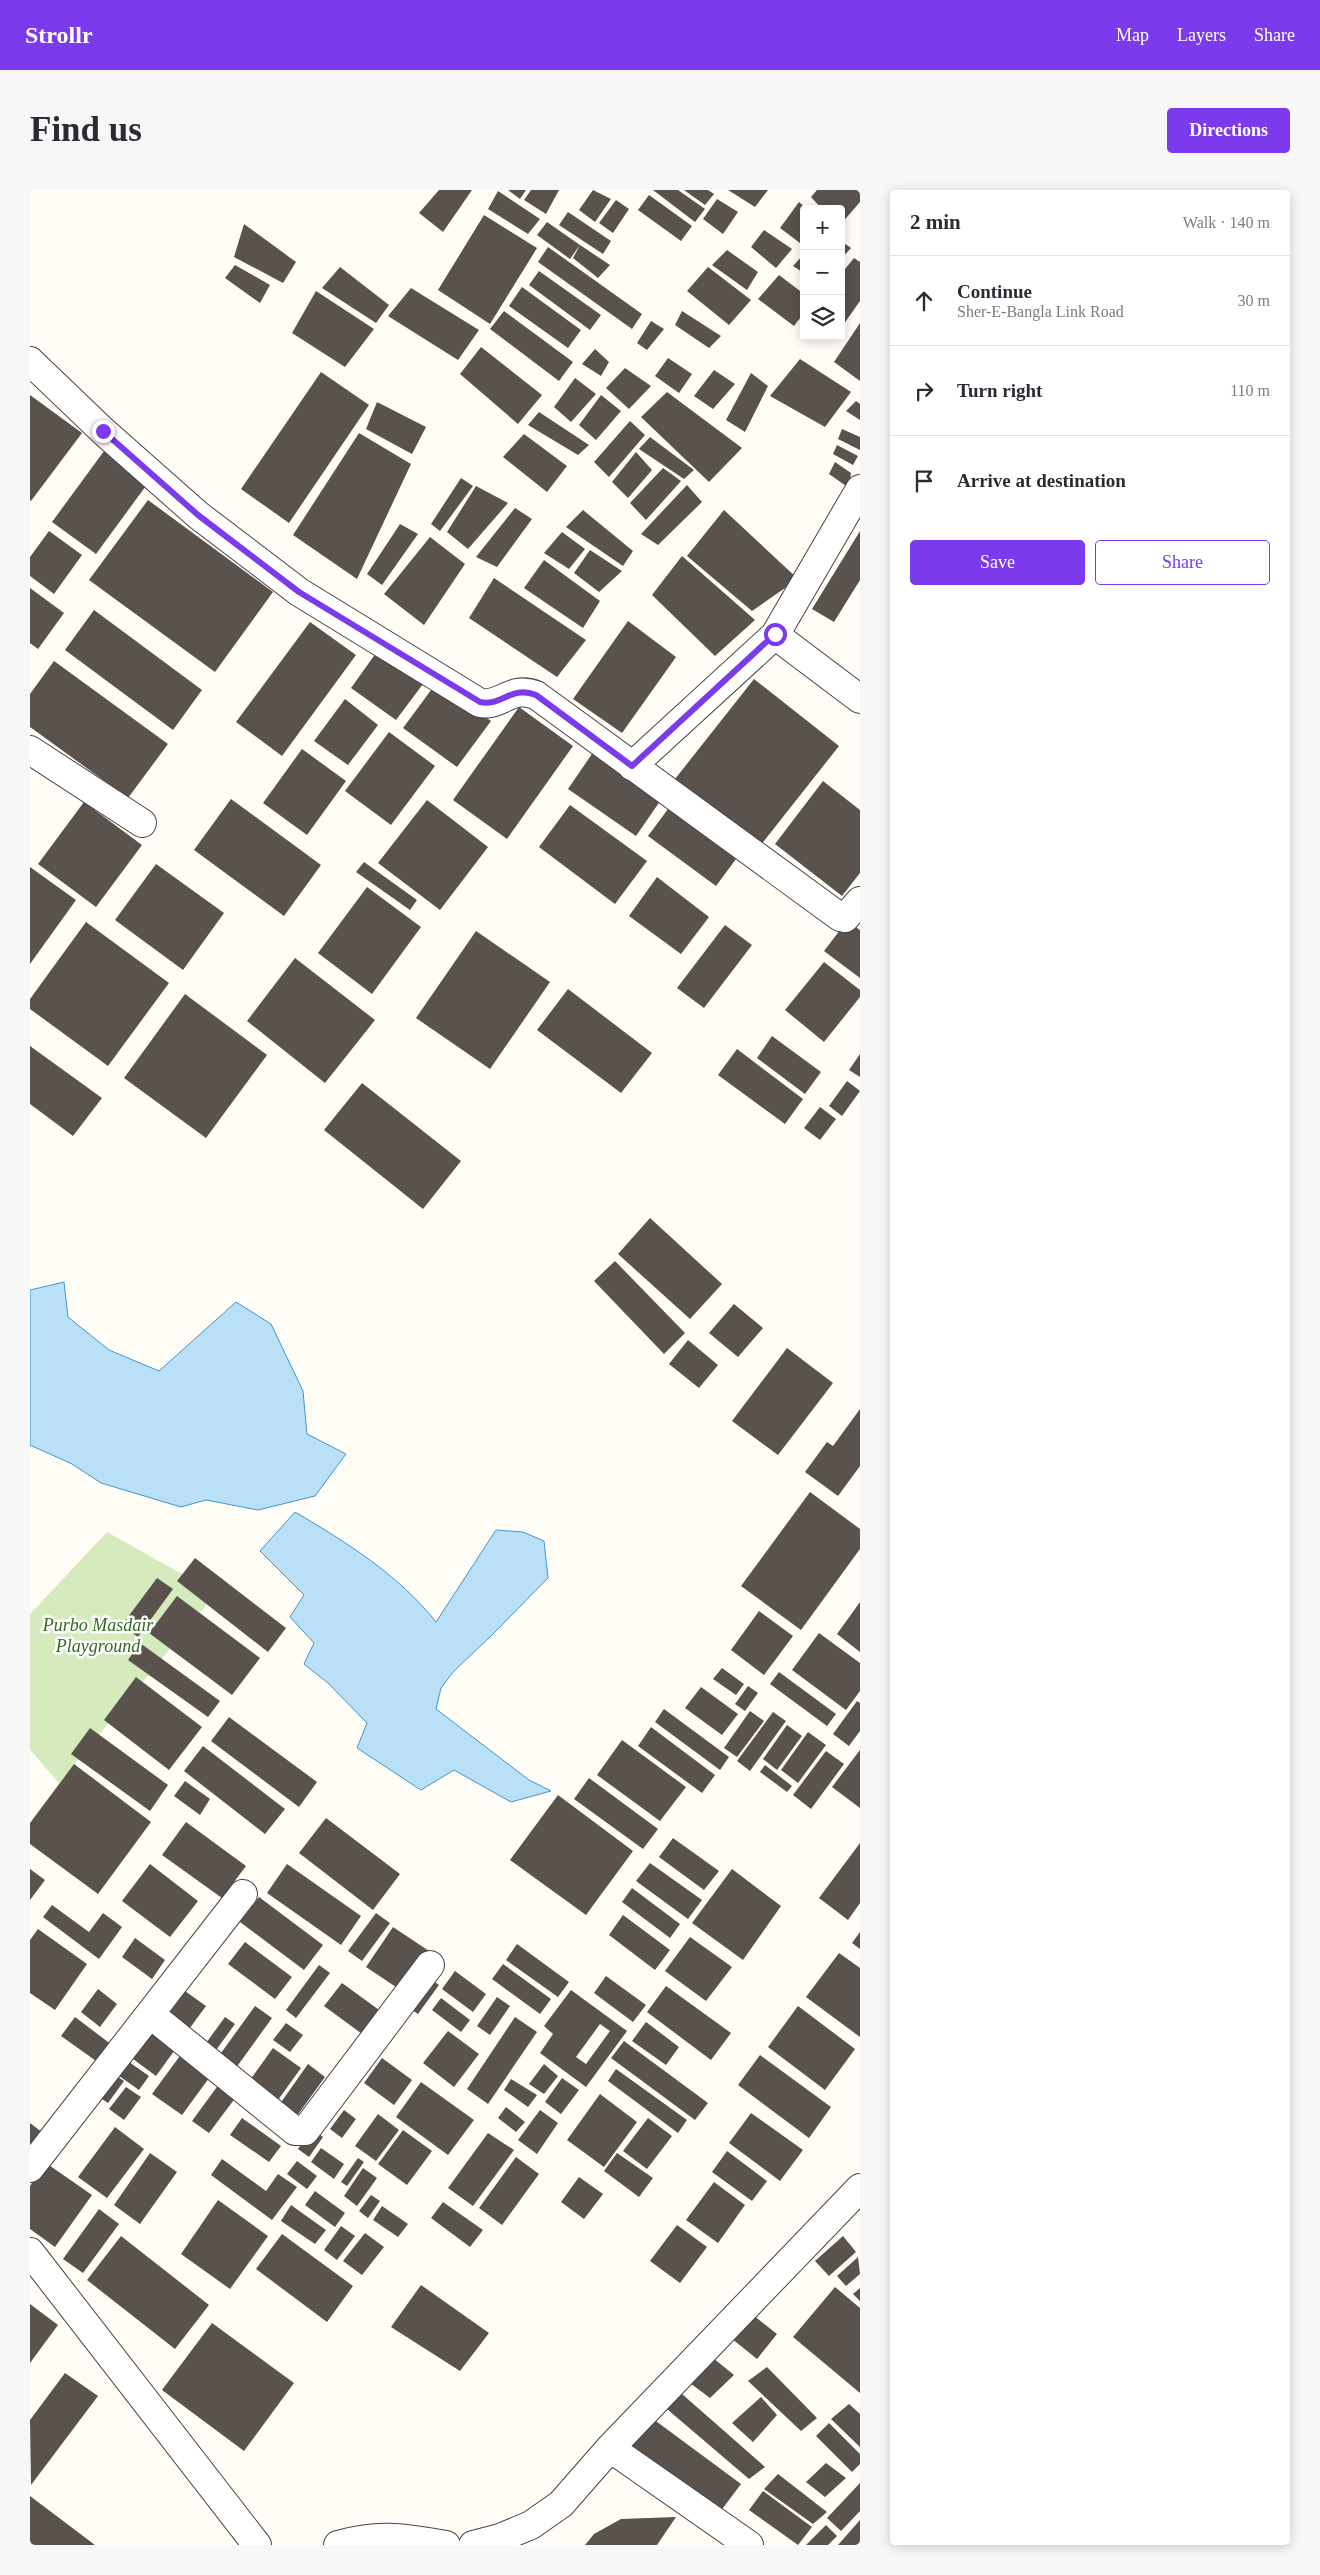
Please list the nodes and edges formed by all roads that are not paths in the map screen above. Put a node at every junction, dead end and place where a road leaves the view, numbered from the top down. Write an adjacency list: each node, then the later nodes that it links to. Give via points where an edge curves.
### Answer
1 (30, 361): 6 (street, via 198,515 299,592 480,702 488,704 516,692 536,695)
2 (860, 489): 3 (street)
3 (775, 634): 4 (street); 6 (street)
4 (860, 699)
5 (30, 750): 7 (street)
6 (632, 766): 8 (street, via 840,917 845,918)
7 (142, 823)
8 (860, 900)
9 (243, 1894): 11 (street)
10 (430, 1965): 11 (street, via 305,2131 300,2133)
11 (150, 2014): 12 (street)
12 (30, 2168)
13 (860, 2188): 15 (street)
14 (30, 2252): 16 (street)
15 (610, 2448): 19 (street, via 561,2504 530,2525); 20 (street)
16 (257, 2545)
17 (338, 2545): 18 (street, via 364,2538 393,2536)
18 (446, 2545)
19 (473, 2545)
20 (749, 2545)

